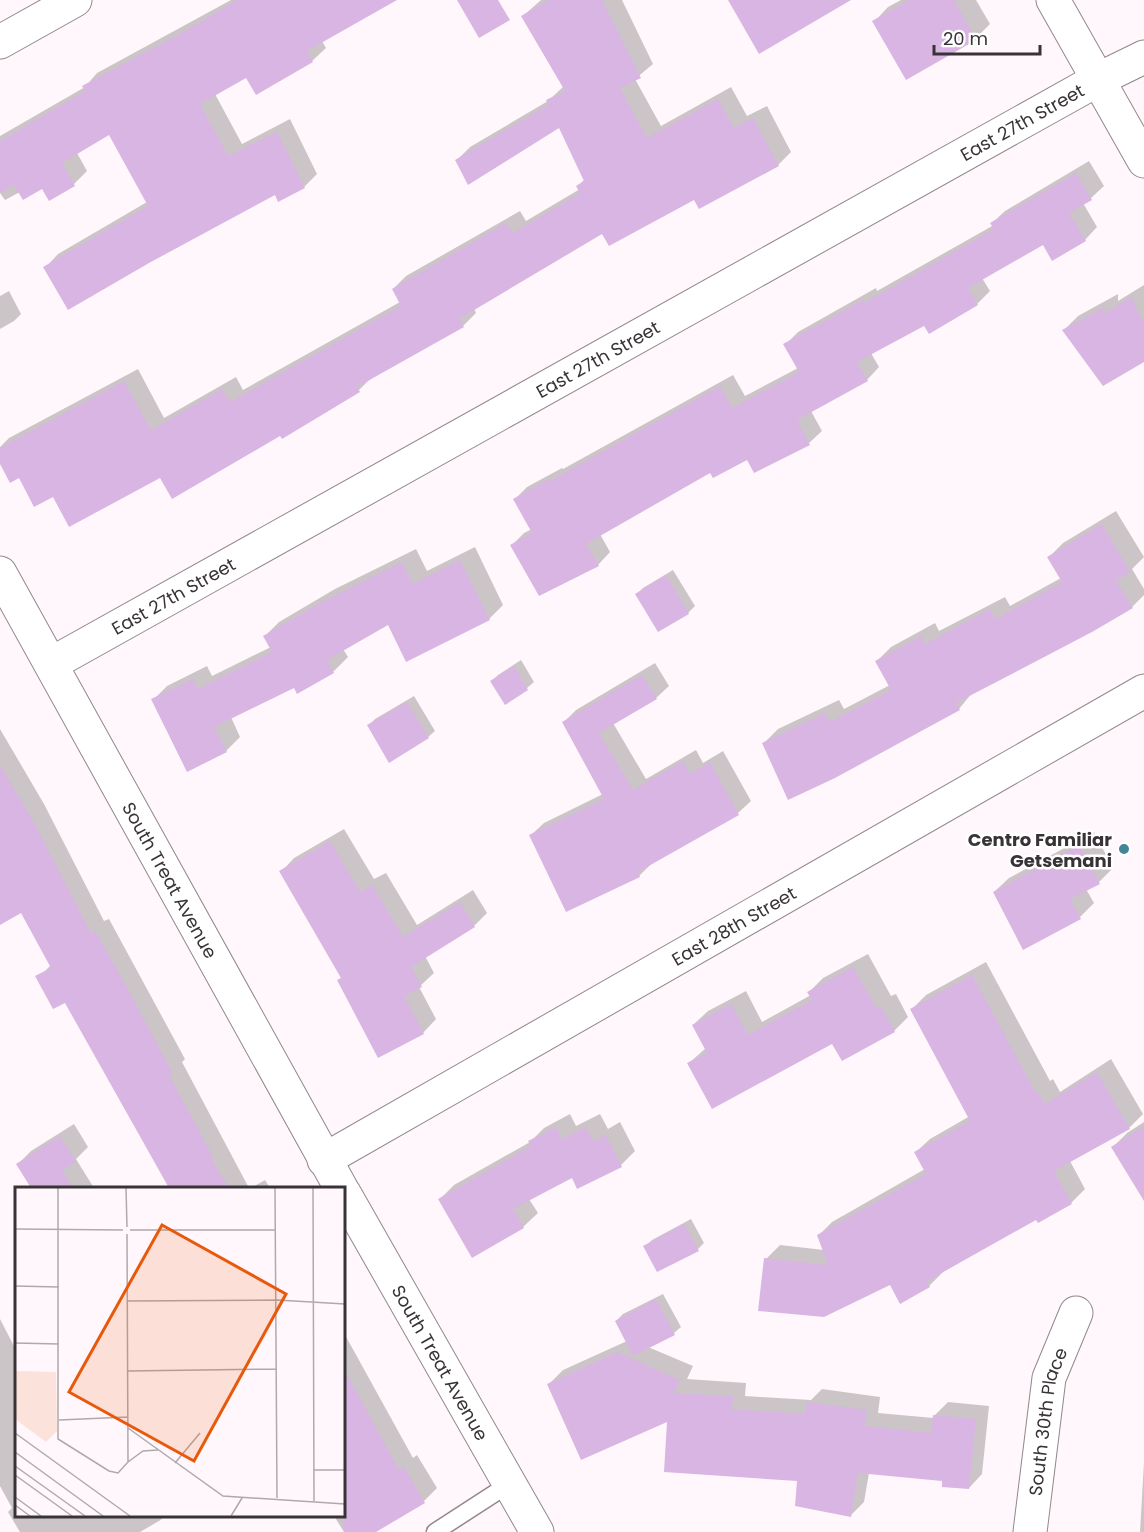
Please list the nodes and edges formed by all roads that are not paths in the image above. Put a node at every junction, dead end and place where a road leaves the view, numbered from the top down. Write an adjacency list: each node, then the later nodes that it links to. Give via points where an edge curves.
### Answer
1 (75, 0): 3 (street)
2 (1053, 0): 5 (street)
3 (0, 42)
4 (1144, 57): 5 (street, East 27th Street)
5 (1099, 79): 6 (street); 8 (street, East 27th Street)
6 (1144, 161)
7 (0, 573): 8 (street, South Treat Avenue)
8 (51, 664): 10 (street, South Treat Avenue)
9 (1144, 692): 10 (street, East 28th Street)
10 (324, 1160): 11 (street, South Treat Avenue)
11 (340, 1187)
12 (345, 1195): 14 (street, South Treat Avenue)
13 (1076, 1313): 17 (street, South 30th Place, via 1048,1377)
14 (509, 1484): 15 (lane); 16 (street, South Treat Avenue)
15 (435, 1532)
16 (537, 1532)
17 (1030, 1532)

